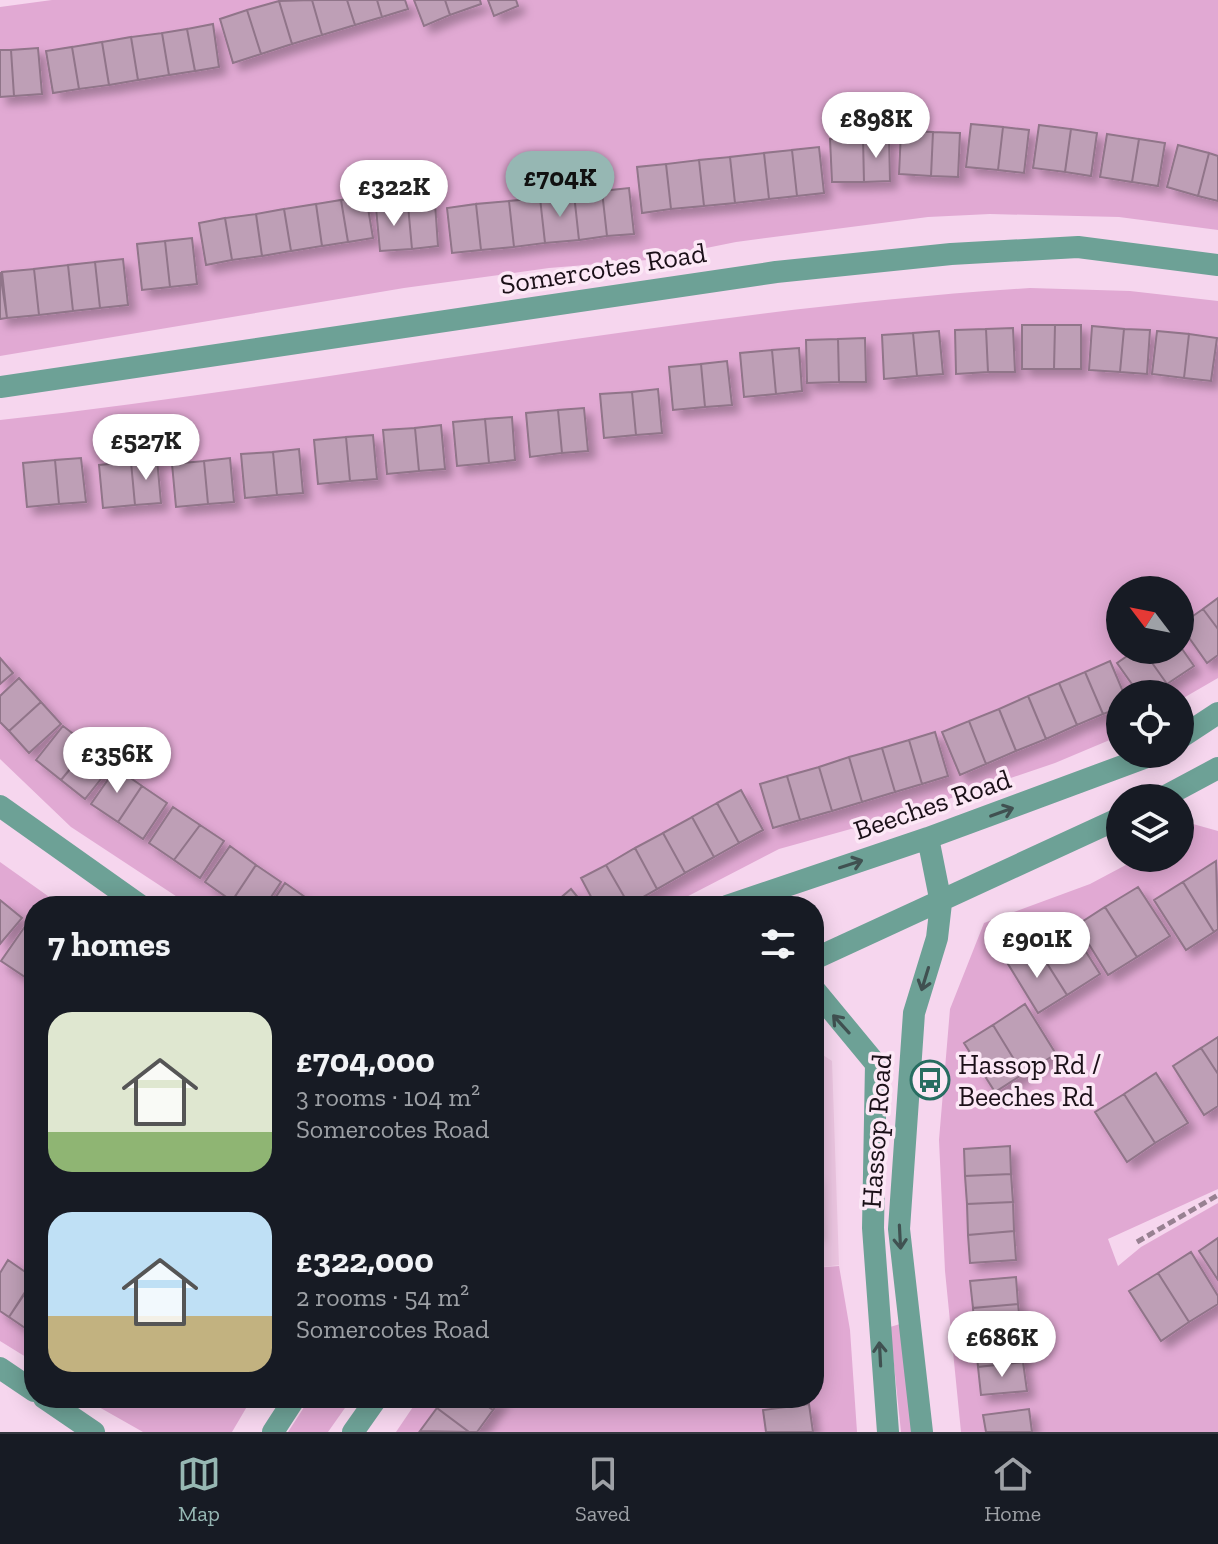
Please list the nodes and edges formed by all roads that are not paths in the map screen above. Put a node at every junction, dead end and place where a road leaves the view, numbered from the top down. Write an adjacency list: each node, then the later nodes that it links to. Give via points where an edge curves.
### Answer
1 (1218, 265): 2 (street, Somercotes Road, via 1078,247 951,254 776,272)
2 (0, 387)
3 (1218, 713): 4 (street)
4 (1194, 729)
5 (1124, 768): 10 (street, Beeches Road, one-way to 5)
6 (1218, 768): 7 (street)
7 (1188, 784)
8 (0, 806): 11 (street)
9 (1106, 825): 13 (street)
10 (928, 838): 12 (street, Beeches Road, one-way to 10); 13 (street, Hassop Road)
11 (127, 896)
12 (783, 896)
13 (941, 903): 14 (street); 25 (street, Hassop Road, one-way to 25, via 937,938 914,1013 899,1229)
14 (824, 955)
15 (824, 1001): 24 (street, Hassop Road, one-way to 15, via 873,1228 876,1064)
16 (0, 1368): 17 (street)
17 (24, 1384)
18 (59, 1408): 21 (street)
19 (289, 1408): 22 (street)
20 (370, 1408): 23 (street)
21 (94, 1432)
22 (273, 1432)
23 (353, 1432)
24 (888, 1432)
25 (922, 1432)

